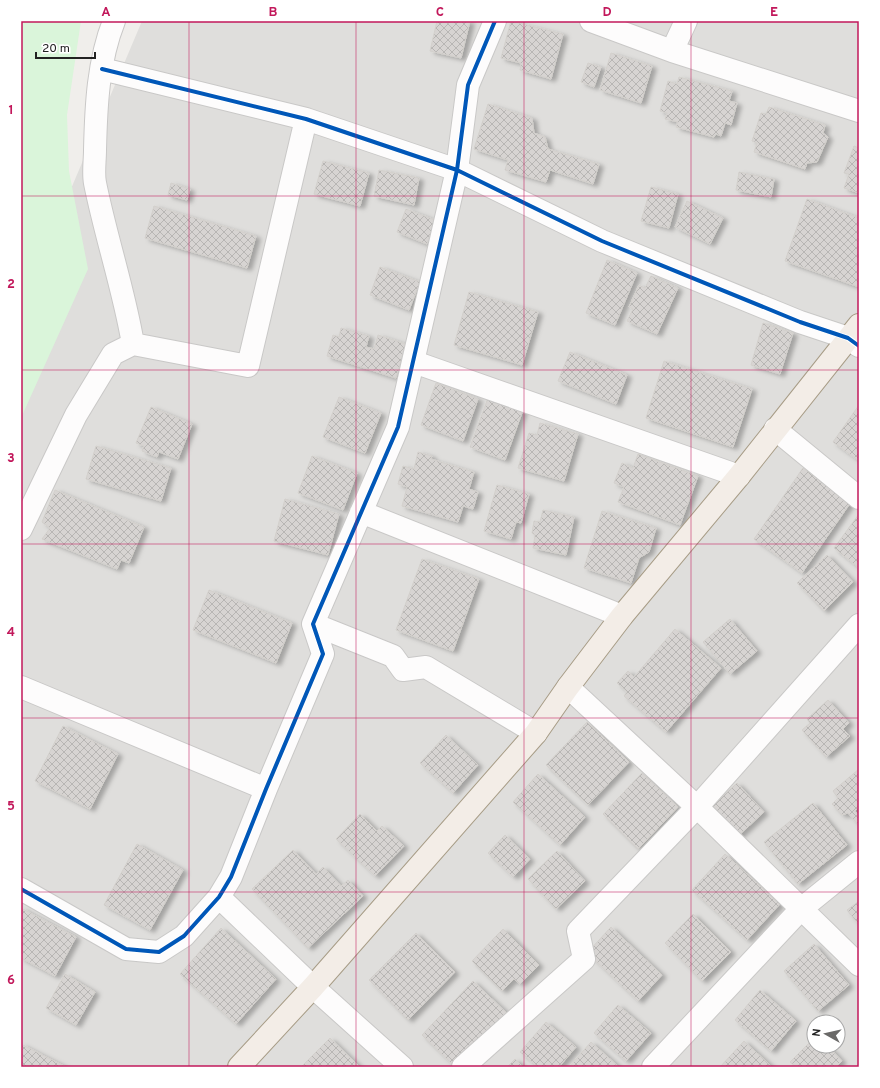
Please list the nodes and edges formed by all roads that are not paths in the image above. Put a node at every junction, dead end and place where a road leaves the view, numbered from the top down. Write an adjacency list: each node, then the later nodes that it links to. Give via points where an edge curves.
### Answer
1 (114, 21): 6 (street, via 105,43)
2 (494, 21): 9 (street, via 468,85)
3 (591, 21): 5 (street)
4 (686, 21): 5 (street)
5 (672, 51): 7 (street)
6 (102, 69): 8 (street); 11 (street, via 95,114 95,182 127,306)
7 (859, 111)
8 (306, 119): 9 (street); 11 (street, via 248,366)
9 (458, 170): 10 (street, via 602,241 800,322); 12 (street)
10 (855, 336): 13 (main road)
11 (133, 344): 17 (street, via 113,354 80,408)
12 (414, 362): 14 (street); 16 (street, via 398,427)
13 (775, 429): 14 (main road); 15 (street)
14 (739, 476): 18 (main road)
15 (859, 498)
16 (361, 512): 18 (street); 19 (street)
17 (21, 529)
18 (622, 616): 22 (main road)
19 (314, 624): 23 (street, via 393,656 403,670 426,667); 24 (street, via 323,654)
20 (859, 625): 25 (street)
21 (21, 687): 24 (street)
22 (568, 687): 23 (main road); 25 (street)
23 (536, 733): 31 (main road)
24 (266, 789): 28 (street, via 231,877)
25 (696, 806): 29 (street); 34 (street, via 578,931 584,959)
26 (859, 862): 29 (street)
27 (21, 890): 28 (street, via 126,949 158,952 184,936)
28 (219, 897): 31 (street)
29 (801, 909): 30 (street); 35 (street)
30 (859, 965)
31 (313, 987): 32 (main road); 33 (street)
32 (239, 1067)
33 (402, 1067)
34 (463, 1067)
35 (653, 1067)

